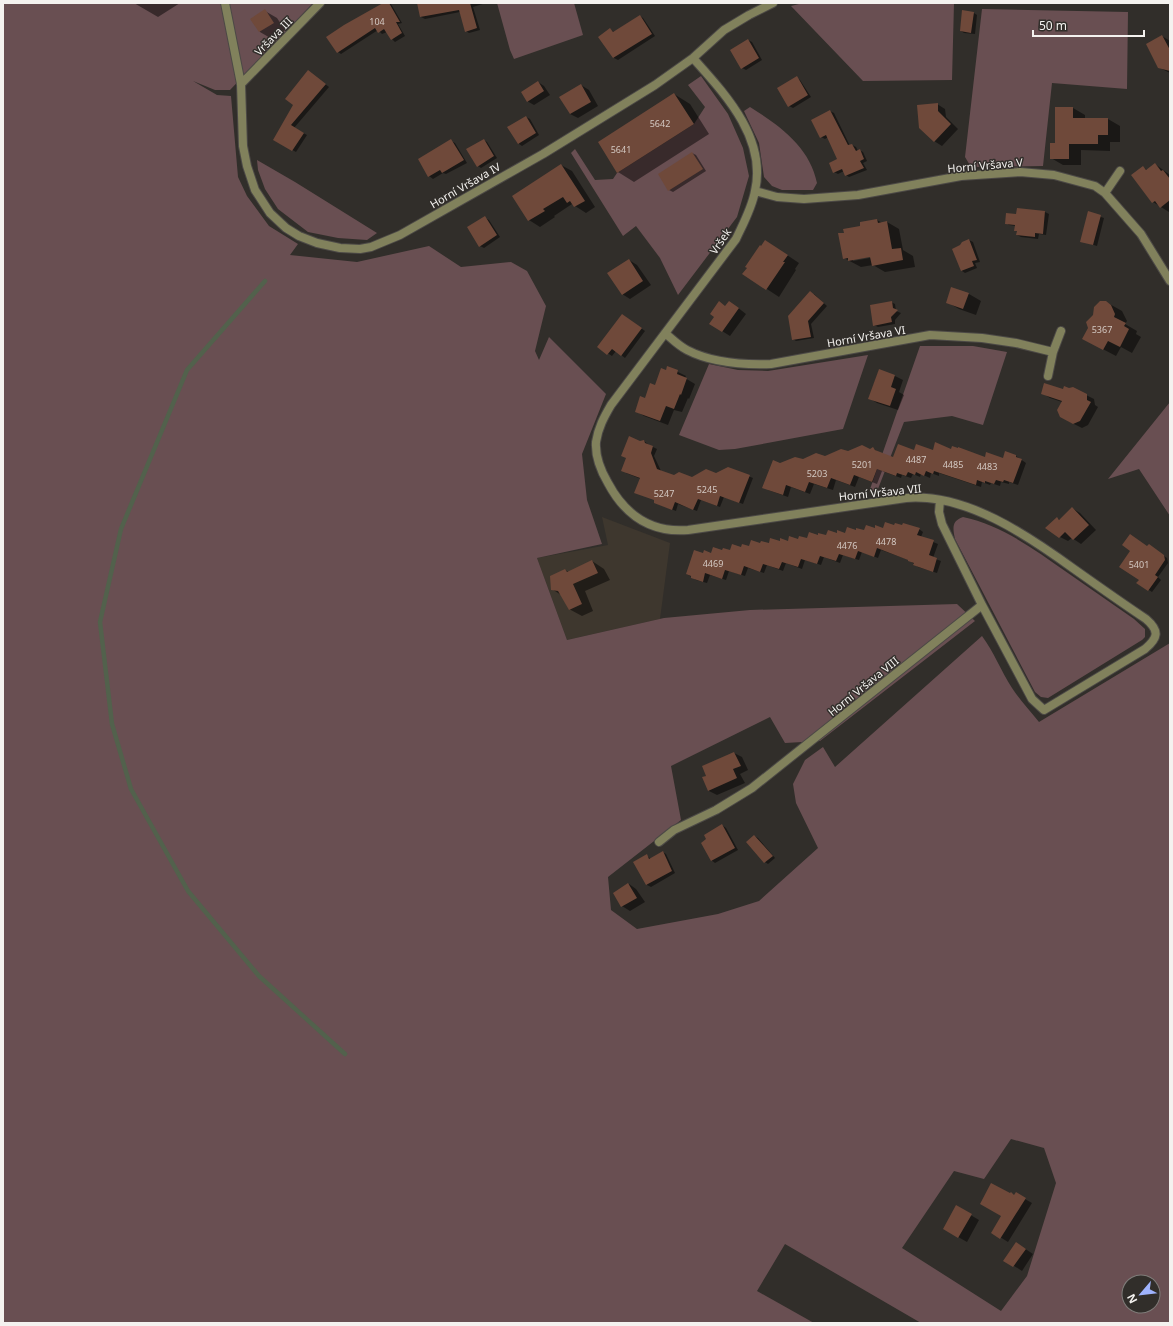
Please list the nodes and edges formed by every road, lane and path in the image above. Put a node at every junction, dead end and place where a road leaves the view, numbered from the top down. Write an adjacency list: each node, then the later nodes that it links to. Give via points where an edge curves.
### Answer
1 (225, 3): 5 (street, Horní Vršava IV)
2 (320, 3): 5 (street, Vršava III)
3 (773, 3): 4 (street, Horní Vršava IV, via 724,30)
4 (693, 58): 5 (street, Horní Vršava IV, via 655,85 543,154 400,235 360,249 340,248 299,236 270,213 255,190 247,166 243,146); 7 (street, Vršek, via 716,83 741,118 756,158)
5 (241, 84)
6 (1120, 171): 8 (street)
7 (755, 191): 8 (street, Horní Vršava V, via 777,197 804,199 858,195 961,176 1020,172 1054,175 1085,183 1095,186); 11 (street, Vršek, via 736,239)
8 (1105, 194): 9 (street, Horní Vršava V, via 1141,234)
9 (1170, 281)
10 (1061, 331): 12 (street)
11 (665, 333): 12 (street, Horní Vršava VI, via 687,350 709,358 755,365 930,335 982,338); 14 (street, Vršek)
12 (1053, 352): 13 (street)
13 (1048, 376)
14 (602, 421): 15 (street, Horní Vršava VII, via 596,443 603,476 622,505 633,516 659,528 688,530 906,498)
15 (940, 500): 16 (street, via 942,524); 16 (street, Horní Vršava VII, via 992,518 1019,532 1146,620 1156,634 1153,642 1145,649 1044,710 1032,699)
16 (982, 605): 17 (street, Horní Vršava VIII, via 752,788 716,810 674,830)
17 (658, 842)

